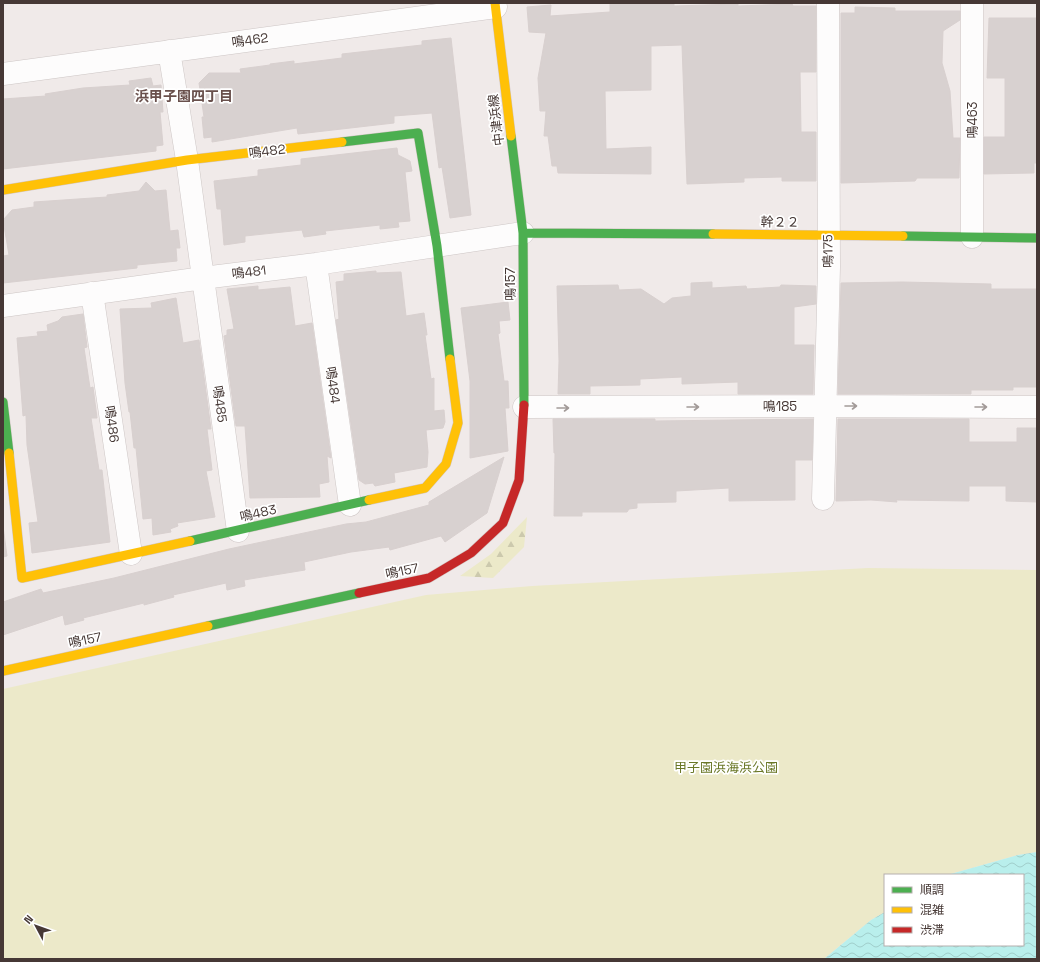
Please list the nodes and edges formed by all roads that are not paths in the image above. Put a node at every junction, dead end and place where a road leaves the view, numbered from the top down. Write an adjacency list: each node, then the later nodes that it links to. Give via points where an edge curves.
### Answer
1 (828, 3): 9 (street, 鳴175)
2 (972, 3): 10 (street, 鳴463)
3 (496, 5): 4 (street, 鳴462); 8 (street, 中津浜線)
4 (169, 51): 5 (street, 鳴462); 6 (street)
5 (3, 74)
6 (187, 160): 7 (street, 鳴482); 12 (street, 鳴482, via 418,133); 14 (street)
7 (3, 190)
8 (523, 233): 9 (street, 幹２２); 12 (street, 鳴481); 19 (street, 鳴157)
9 (828, 236): 10 (street, 幹２２); 18 (street, 鳴175)
10 (972, 237): 11 (street, 幹２２)
11 (1037, 238)
12 (437, 246): 13 (street, 鳴481); 22 (street, 鳴483, via 458,423 446,464 425,488)
13 (316, 264): 14 (street, 鳴481); 22 (street, 鳴484)
14 (203, 278): 15 (street); 23 (street, 鳴485)
15 (92, 293): 16 (street); 24 (street, 鳴486)
16 (3, 306)
17 (3, 402): 24 (street, 鳴483, via 22,578)
18 (826, 406): 19 (street, 鳴185, one-way to 18); 20 (street, 鳴185, one-way to 20); 21 (street, 鳴175)
19 (524, 407): 25 (street, 鳴157, via 519,480 503,523 471,553 429,578)
20 (1037, 407)
21 (823, 499)
22 (350, 505): 23 (street, 鳴483)
23 (238, 531): 24 (street, 鳴483)
24 (131, 554)
25 (3, 671)

